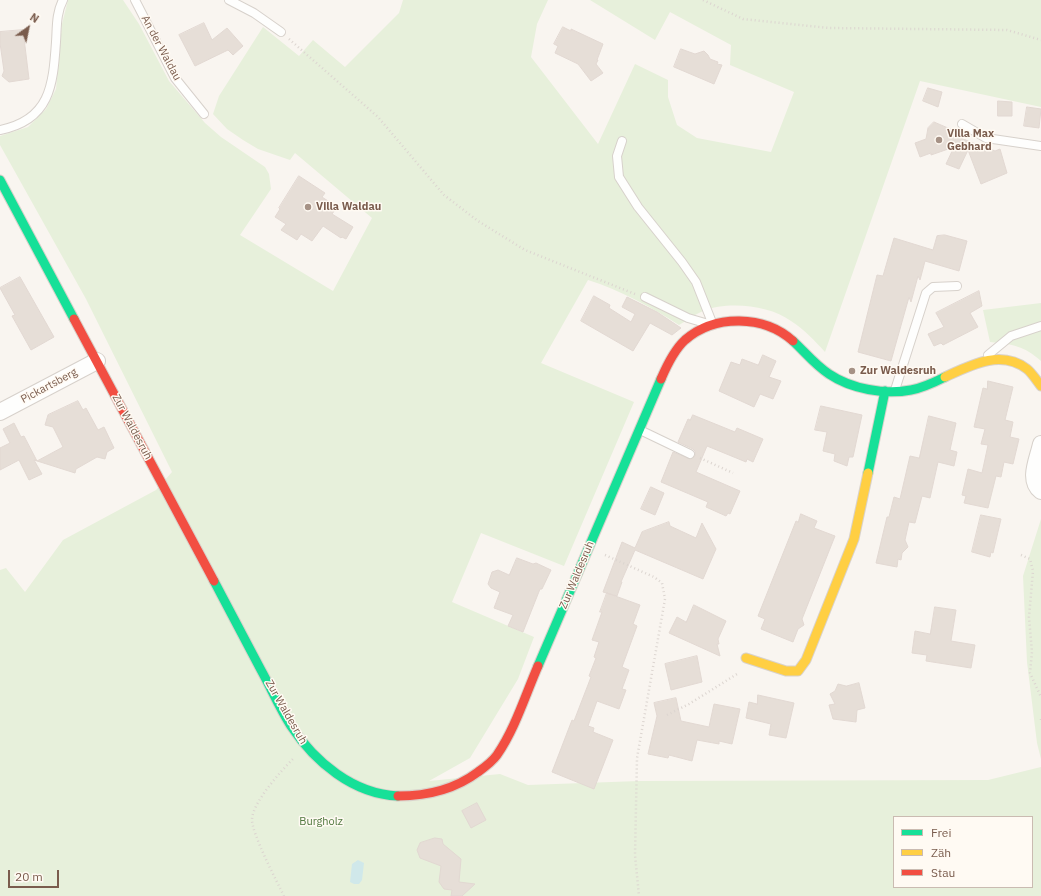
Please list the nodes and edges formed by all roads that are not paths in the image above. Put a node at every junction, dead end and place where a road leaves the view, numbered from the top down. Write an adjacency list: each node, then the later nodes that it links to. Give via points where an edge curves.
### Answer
1 (63, 0): 7 (lane, via 57,18 54,68 47,98 33,116 22,124)
2 (135, 0): 5 (lane, An der Waldau, via 175,78)
3 (229, 0): 4 (lane, via 254,13)
4 (281, 32)
5 (204, 114)
6 (962, 124): 9 (lane, via 986,138)
7 (0, 130)
8 (622, 141): 13 (lane, via 617,156 619,177 638,207 696,282)
9 (1041, 146)
10 (0, 180): 15 (street, Zur Waldesruh)
11 (957, 286): 18 (lane, via 933,287 926,292)
12 (644, 297): 13 (lane, via 688,318)
13 (714, 325): 18 (street, Zur Waldesruh, via 727,321 758,322 789,337 836,379 865,388); 20 (street, Zur Waldesruh, via 686,340 674,352)
14 (1041, 326): 16 (lane, Zur Waldesruh, via 1011,336)
15 (97, 361): 19 (street, Pickartsberg); 20 (street, Zur Waldesruh, via 288,719 306,747 338,775 378,794 416,797 451,788 482,769 506,741)
16 (980, 361): 17 (street, Zur Waldesruh, via 993,358 1019,363 1032,373); 18 (street, Zur Waldesruh, via 918,388)
17 (1041, 386)
18 (890, 391): 24 (street, via 854,538 806,660 798,671 786,671)
19 (0, 412)
20 (639, 430): 22 (lane)
21 (1041, 444): 23 (street, via 1033,478)
22 (690, 454)
23 (1041, 491)
24 (746, 658)

